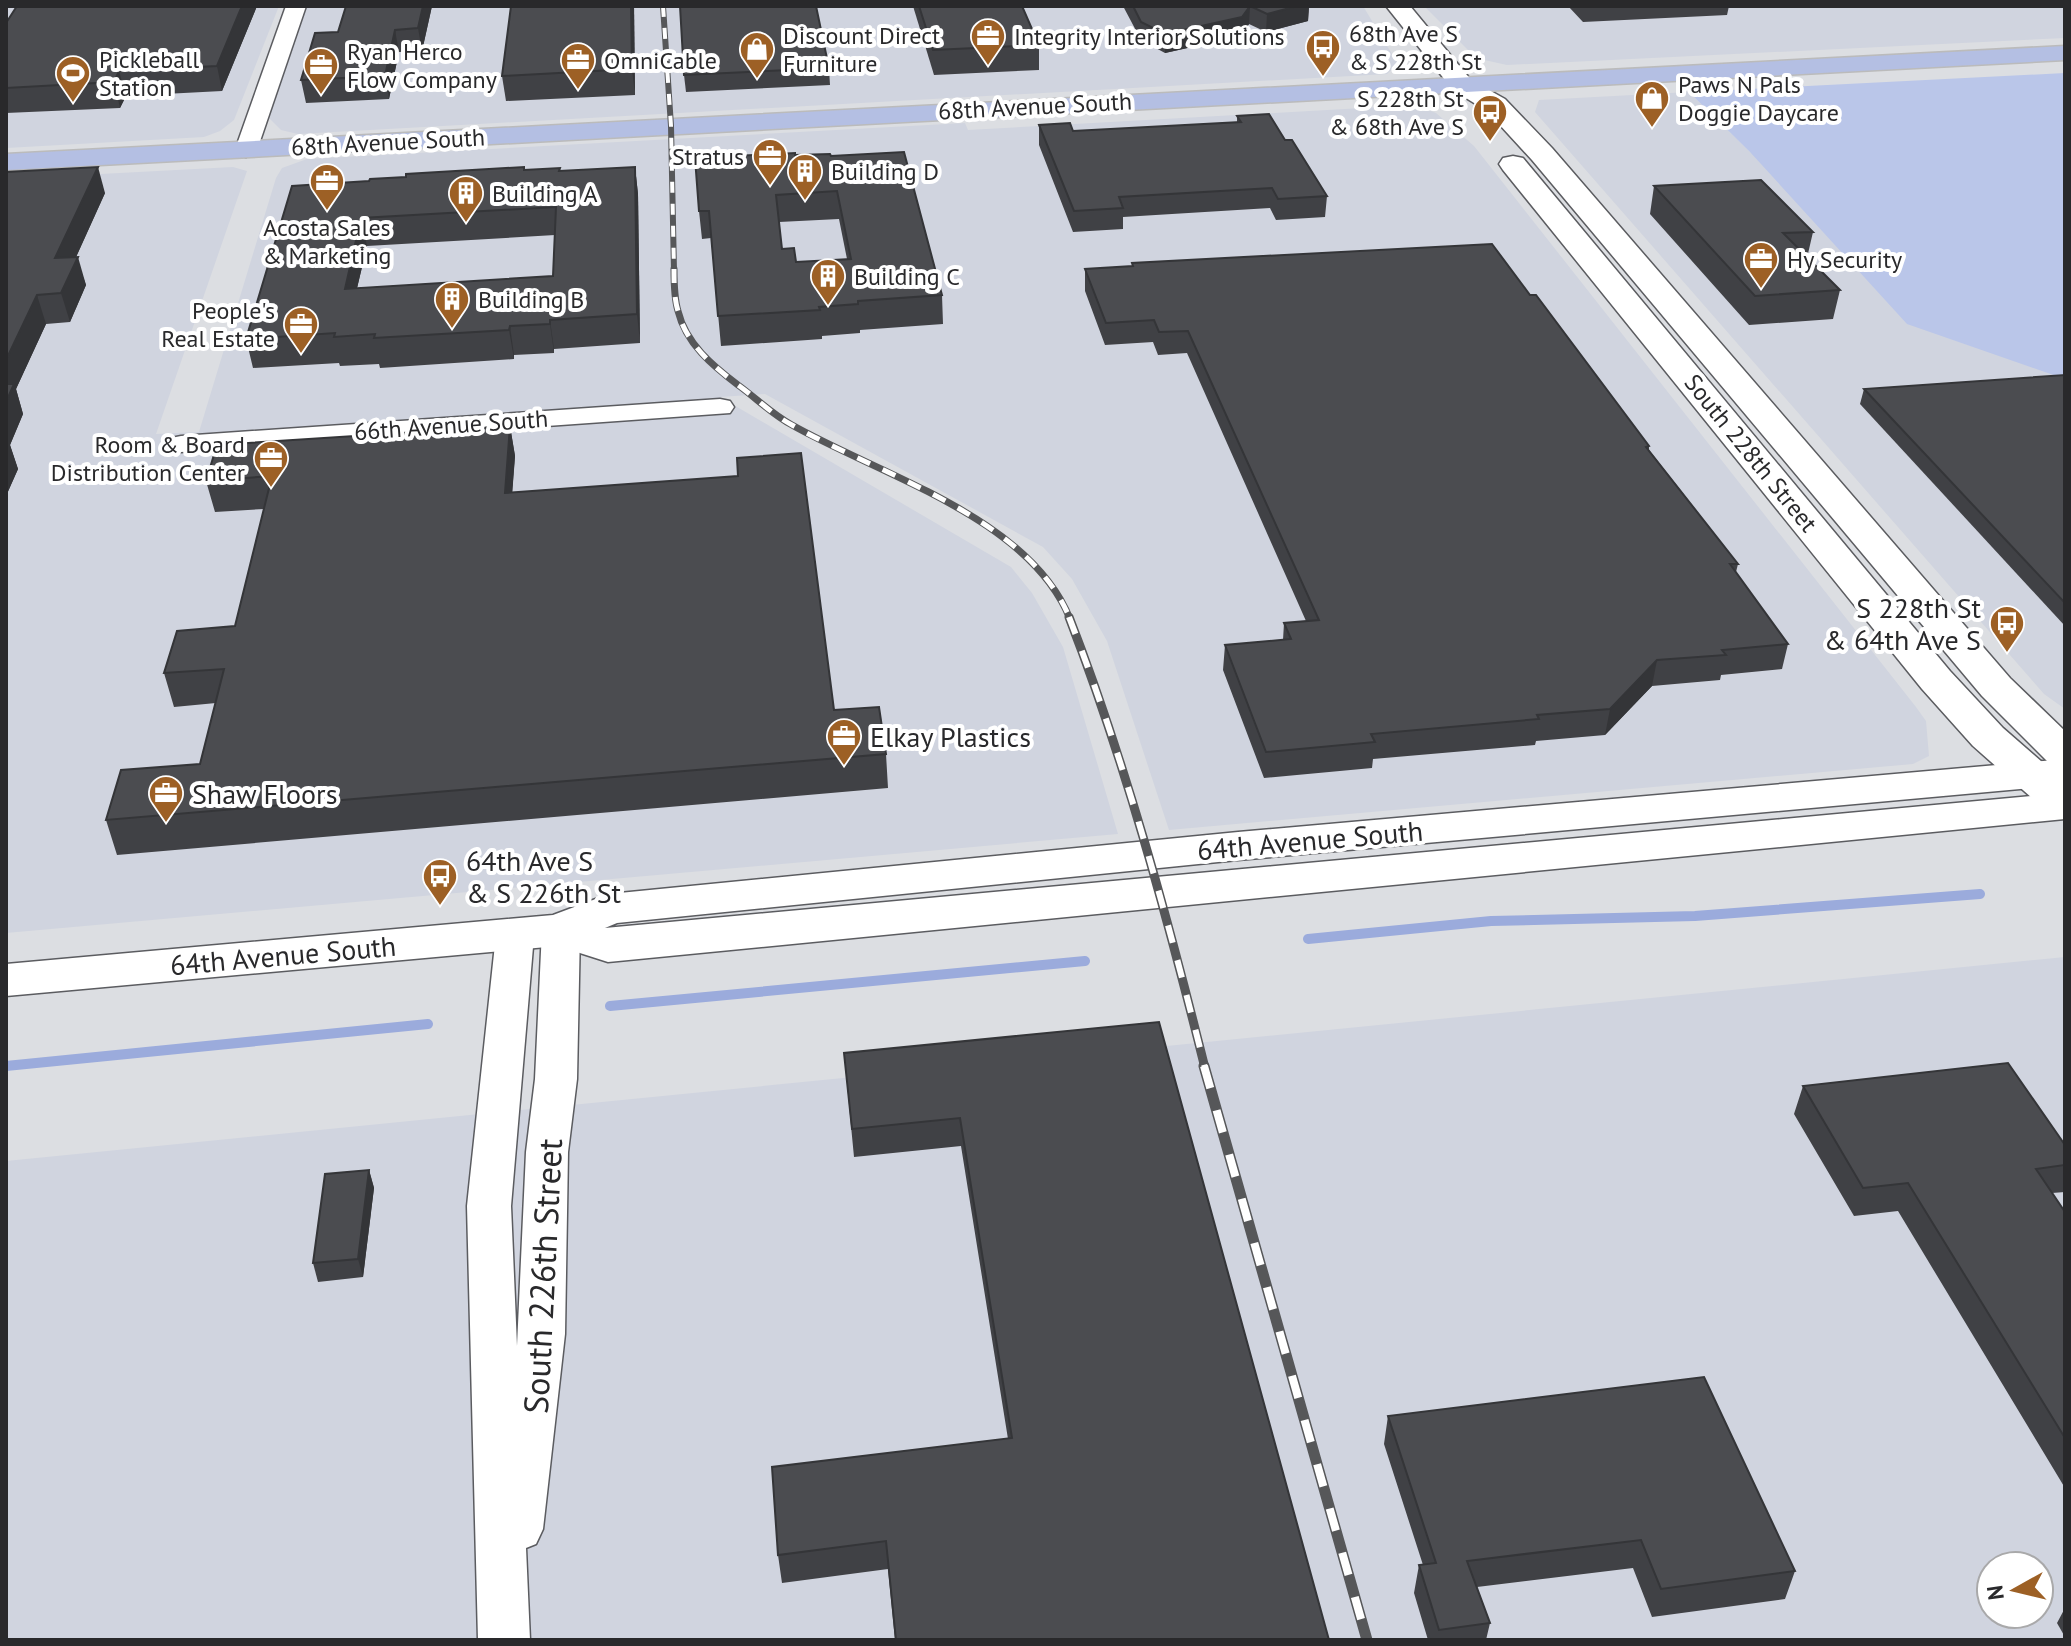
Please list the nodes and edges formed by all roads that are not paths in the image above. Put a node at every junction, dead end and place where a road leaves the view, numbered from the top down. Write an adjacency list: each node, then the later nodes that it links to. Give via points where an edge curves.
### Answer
1 (296, 6): 5 (street)
2 (1398, 6): 4 (main road, South 228th Street)
3 (2065, 53): 4 (main road, 68th Avenue South)
4 (1462, 85): 5 (main road, 68th Avenue South); 9 (main road, South 228th Street, via 1496,105 1533,144 1996,687); 9 (main road, South 228th Street, via 1463,106 1936,680 1988,737)
5 (246, 150): 6 (main road, 68th Avenue South)
6 (6, 162)
7 (720, 407): 8 (street, 66th Avenue South)
8 (181, 444)
9 (2053, 767): 10 (main road, South 228th Street); 11 (main road, 64th Avenue South, via 609,909)
10 (2065, 805): 11 (main road, 64th Avenue South, via 608,946)
11 (561, 930): 12 (main road, 64th Avenue South); 14 (street, South 226th Street, via 542,1334)
12 (515, 935): 13 (main road, 64th Avenue South); 14 (street, South 226th Street, via 489,1206)
13 (6, 980)
14 (505, 1631)

